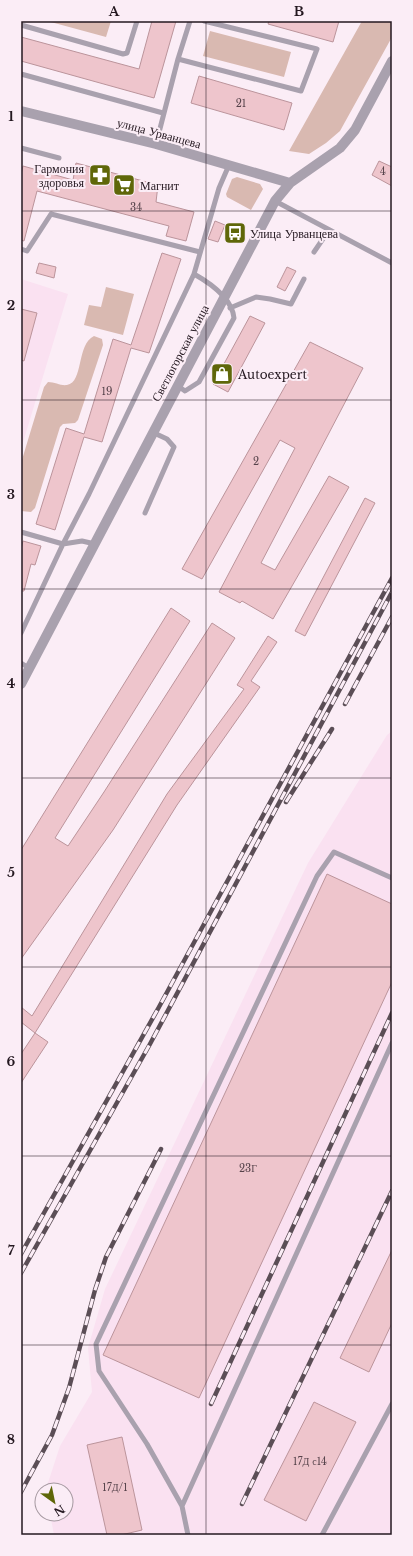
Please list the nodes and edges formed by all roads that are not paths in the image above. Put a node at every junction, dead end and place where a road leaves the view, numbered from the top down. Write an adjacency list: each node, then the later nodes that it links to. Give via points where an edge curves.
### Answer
1 (137, 21): 4 (lane, via 127,53 123,54)
2 (190, 21): 5 (lane)
3 (204, 21): 5 (lane, via 317,49 301,91)
4 (21, 25)
5 (178, 59): 9 (lane)
6 (392, 61): 14 (street, Светлогорская улица, via 355,130 340,148)
7 (21, 74): 9 (lane)
8 (21, 111): 10 (street, улица Урванцева)
9 (163, 112): 10 (lane)
10 (156, 144): 13 (street, улица Урванцева)
11 (21, 148): 12 (lane)
12 (59, 158)
13 (229, 165): 14 (street, улица Урванцева); 18 (lane, via 219,188)
14 (290, 183): 15 (street, Светлогорская улица)
15 (275, 201): 16 (lane); 23 (street, Светлогорская улица)
16 (329, 230): 19 (lane); 20 (lane)
17 (21, 249): 18 (lane, via 27,251 51,214)
18 (200, 252): 21 (lane)
19 (314, 252)
20 (392, 263)
21 (194, 274): 23 (lane, via 208,282); 29 (lane)
22 (304, 279): 24 (lane, via 291,304 256,297)
23 (224, 298): 24 (lane); 25 (street, Светлогорская улица)
24 (230, 308): 25 (lane, via 234,318 199,382 185,391)
25 (178, 386): 26 (street, Светлогорская улица)
26 (152, 432): 27 (lane, via 167,439 174,447); 30 (street, Светлогорская улица)
27 (145, 513)
28 (21, 532): 29 (lane)
29 (63, 544): 30 (lane, via 82,541); 31 (lane)
30 (95, 544): 32 (street, Светлогорская улица)
31 (21, 633)
32 (25, 666): 33 (street, Светлогорская улица)
33 (21, 684)
34 (392, 878): 37 (lane, via 334,852 317,876 96,1344 98,1371 147,1444)
35 (392, 1043): 37 (lane)
36 (392, 1404): 39 (lane)
37 (182, 1506): 38 (lane)
38 (188, 1535)
39 (322, 1535)

